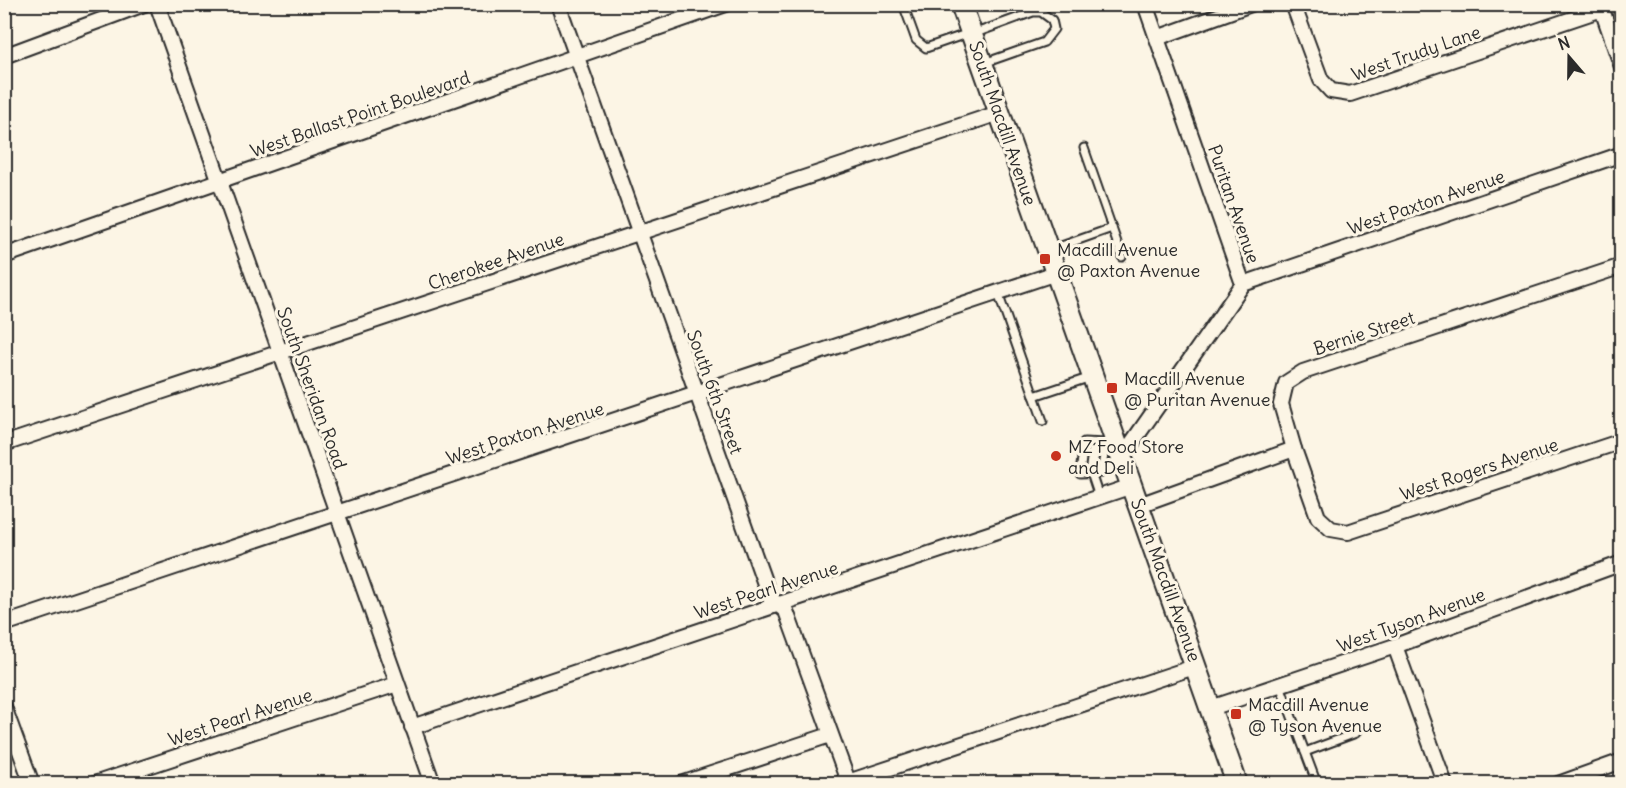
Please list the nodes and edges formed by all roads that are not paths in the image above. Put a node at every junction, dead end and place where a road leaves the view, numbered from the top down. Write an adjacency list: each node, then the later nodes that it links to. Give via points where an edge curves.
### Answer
1 (144, 4): 13 (street)
2 (157, 4): 20 (street, South Sheridan Road)
3 (558, 4): 14 (street, South 6th Street)
4 (726, 4): 14 (street, West Ballast Point Boulevard)
5 (903, 4): 11 (lane, via 916,40 926,48)
6 (961, 4): 11 (street, South Macdill Avenue)
7 (1145, 4): 12 (street, Puritan Avenue)
8 (1251, 4): 12 (street)
9 (1293, 4): 10 (street, West Trudy Lane, via 1321,80 1331,91 1350,94)
10 (1601, 7): 16 (street)
11 (971, 33): 15 (street, South Macdill Avenue); 15 (lane, via 1033,12 1041,12 1052,20 1054,29 1044,42)
12 (1157, 38): 28 (street, Puritan Avenue)
13 (4, 56)
14 (577, 56): 20 (street, West Ballast Point Boulevard); 22 (street, South 6th Street)
15 (982, 64): 17 (street, South Macdill Avenue)
16 (1622, 67)
17 (999, 113): 22 (street, Cherokee Avenue); 23 (street, South Macdill Avenue)
18 (1084, 148): 21 (lane)
19 (1622, 154): 28 (street, West Paxton Avenue)
20 (220, 182): 24 (street, West Ballast Point Boulevard); 30 (street, South Sheridan Road)
21 (1112, 228): 23 (lane); 25 (lane)
22 (638, 232): 30 (street, Cherokee Avenue); 32 (street, South 6th Street)
23 (1048, 251): 27 (street, South Macdill Avenue)
24 (4, 256)
25 (1122, 257)
26 (1622, 266): 38 (street, Bernie Street, via 1303,372 1286,382 1281,404)
27 (1056, 273): 29 (street, West Paxton Avenue); 31 (street, South Macdill Avenue)
28 (1243, 284): 39 (street, Puritan Avenue)
29 (998, 293): 32 (street, West Paxton Avenue); 33 (lane)
30 (280, 352): 37 (street, Cherokee Avenue); 44 (street, South Sheridan Road)
31 (1093, 376): 33 (lane); 35 (street, South Macdill Avenue)
32 (697, 394): 44 (street, West Paxton Avenue); 47 (street, South 6th Street, via 770,598)
33 (1034, 396): 34 (lane)
34 (1043, 421)
35 (1110, 441): 39 (street, South Macdill Avenue); 40 (lane, via 1101,473); 40 (lane, via 1084,442 1080,474)
36 (1622, 441): 45 (street, West Rogers Avenue)
37 (4, 444)
38 (1294, 449): 43 (street); 45 (street, Bernie Street, via 1318,517 1331,529)
39 (1122, 457): 41 (street, South Macdill Avenue)
40 (1091, 473): 42 (lane)
41 (1132, 486): 42 (street, West Pearl Avenue); 43 (street, South Macdill Avenue)
42 (1099, 497): 47 (street, West Pearl Avenue)
43 (1139, 505): 50 (street, South Macdill Avenue)
44 (338, 514): 48 (street, West Paxton Avenue); 51 (street, South Sheridan Road)
45 (1348, 532)
46 (1622, 563): 49 (street, West Tyson Avenue)
47 (778, 605): 55 (street, West Pearl Avenue); 57 (street, South 6th Street, via 786,611)
48 (4, 624)
49 (1395, 646): 52 (street, West Tyson Avenue); 67 (street)
50 (1197, 666): 54 (street, South Macdill Avenue); 60 (street)
51 (397, 684): 55 (street, South Sheridan Road); 62 (street, West Pearl Avenue)
52 (1280, 685): 54 (street, West Tyson Avenue); 58 (lane)
53 (4, 707): 61 (street)
54 (1211, 708): 65 (street, South Macdill Avenue)
55 (412, 727): 63 (street, South Sheridan Road)
56 (1356, 733): 58 (lane)
57 (830, 735): 60 (street, South 6th Street); 64 (street)
58 (1305, 752): 66 (lane)
59 (1622, 761): 68 (street)
60 (849, 782)
61 (32, 783)
62 (94, 783)
63 (434, 783)
64 (681, 783)
65 (1237, 783)
66 (1317, 783)
67 (1445, 783)
68 (1558, 783)

